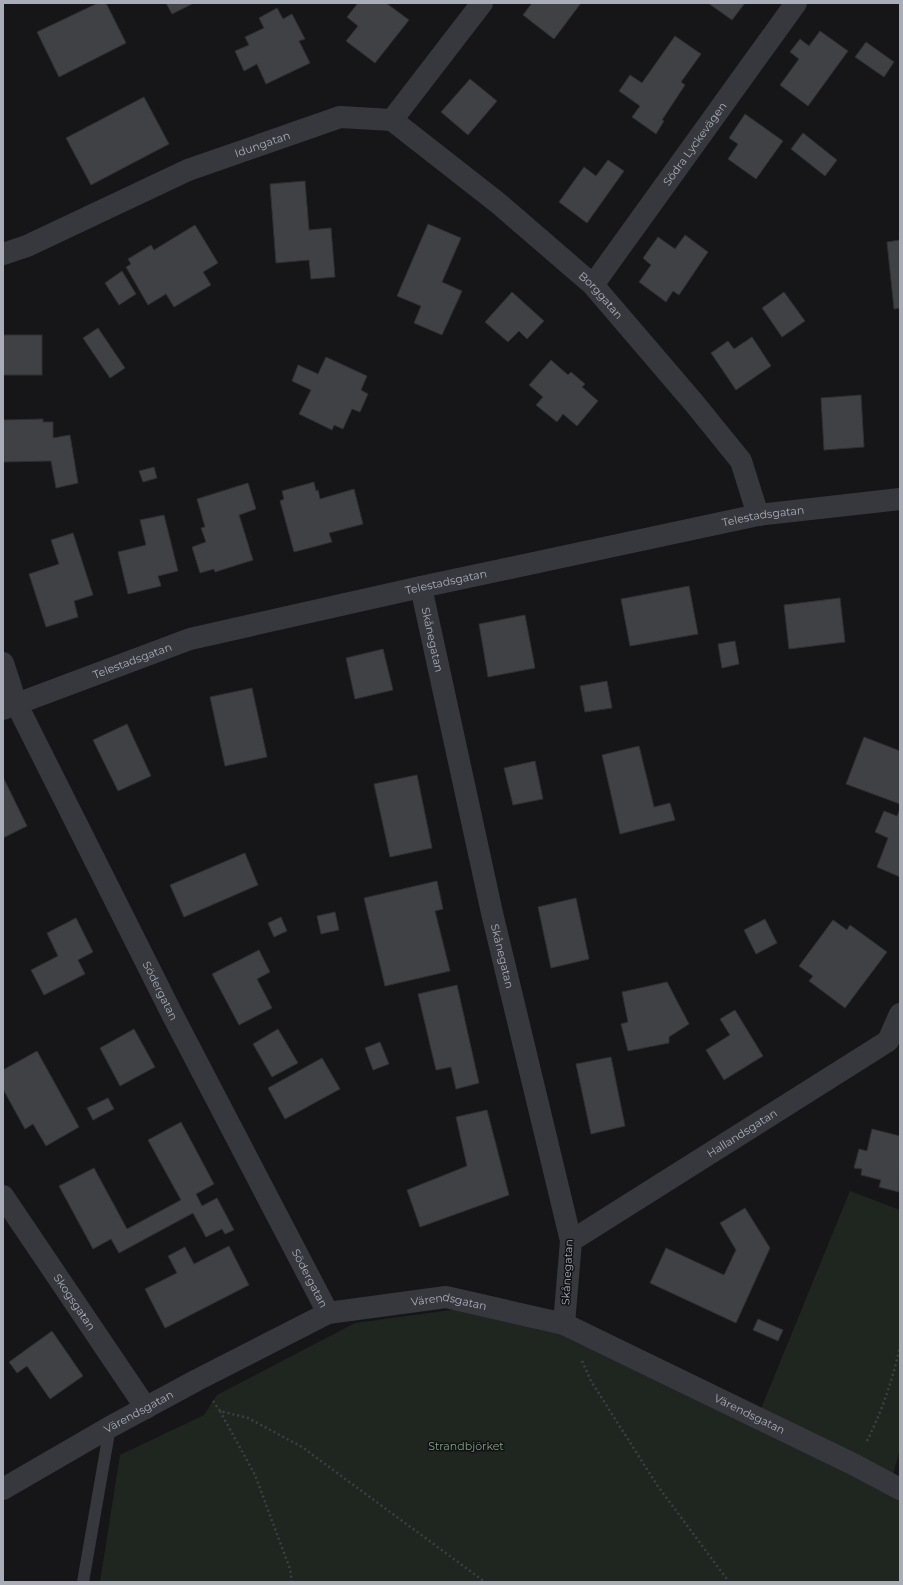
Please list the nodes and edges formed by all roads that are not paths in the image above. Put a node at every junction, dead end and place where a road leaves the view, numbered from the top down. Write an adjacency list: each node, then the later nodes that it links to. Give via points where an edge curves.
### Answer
1 (482, 3): 3 (street)
2 (796, 3): 5 (street, Södra Lyckevägen)
3 (392, 120): 4 (street, Idungatan, via 340,117 188,170 27,246); 5 (street, Borggatan, via 498,203)
4 (3, 254)
5 (593, 285): 7 (street, Borggatan, via 741,461)
6 (900, 499): 7 (street, Telestadsgatan)
7 (758, 515): 8 (street, Telestadsgatan)
8 (421, 587): 10 (street, Telestadsgatan, via 190,639); 14 (street, Skånegatan, via 492,913)
9 (3, 663): 10 (street, Södergatan)
10 (9, 706): 15 (street, Södergatan, via 169,1006)
11 (900, 1014): 12 (street, Hallandsgatan)
12 (894, 1043): 14 (street, Hallandsgatan)
13 (3, 1196): 17 (street, Skogsgatan)
14 (570, 1241): 16 (street, Skånegatan)
15 (328, 1313): 16 (street, Värendsgatan, via 446,1297); 17 (street, Värendsgatan)
16 (564, 1324): 20 (street, Värendsgatan)
17 (146, 1408): 18 (street, Värendsgatan)
18 (110, 1428): 19 (street, Värendsgatan); 21 (lane)
19 (3, 1489)
20 (900, 1489)
21 (83, 1582)

